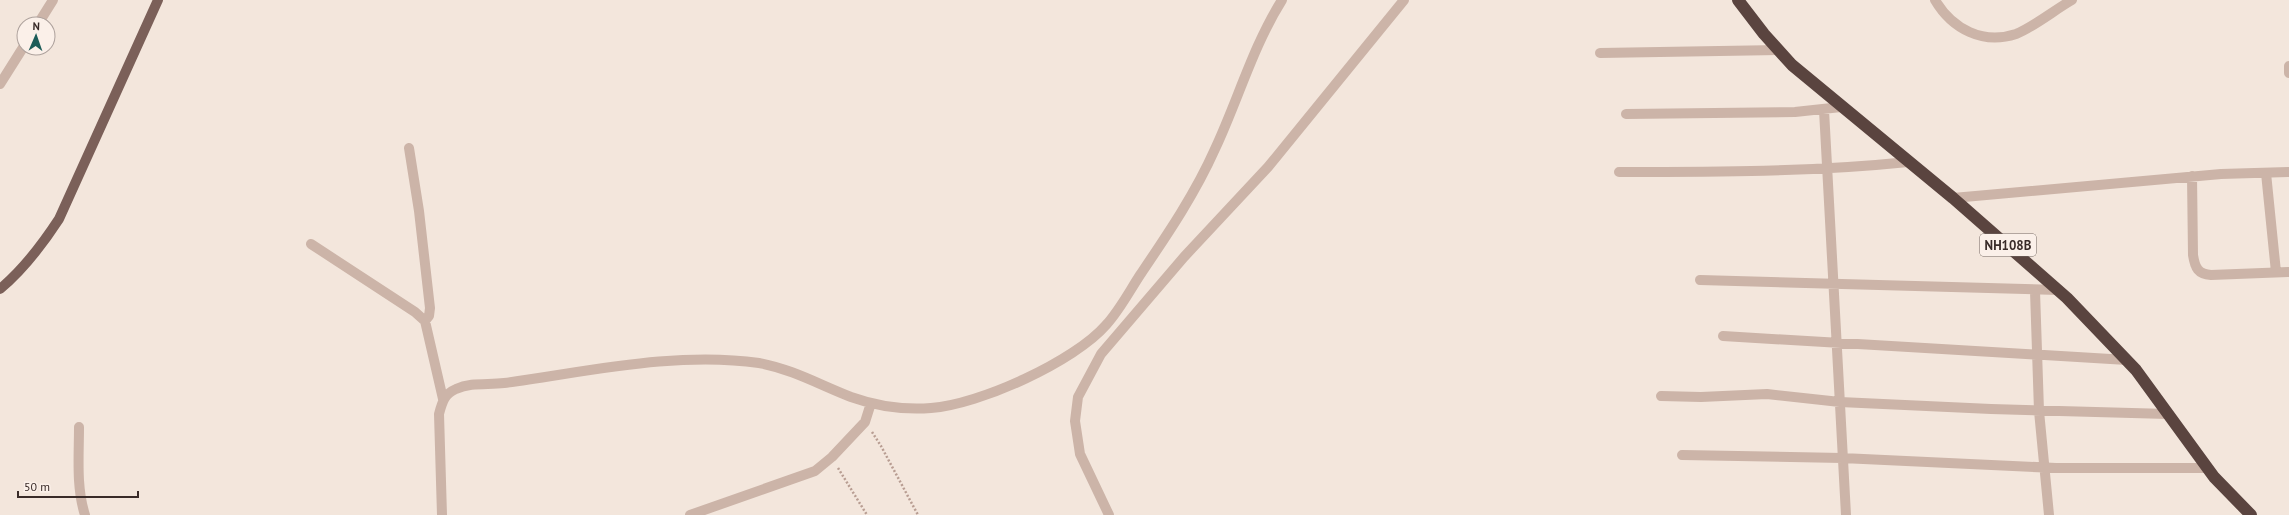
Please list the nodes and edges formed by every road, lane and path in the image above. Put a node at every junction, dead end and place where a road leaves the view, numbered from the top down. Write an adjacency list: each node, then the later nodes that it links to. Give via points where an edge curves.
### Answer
1 (53, 0): 8 (street)
2 (158, 0): 31 (main road, via 59,220 24,266)
3 (1282, 0): 42 (street, via 1269,20 1215,150 1176,221 1106,326 1042,371 986,395 932,408 882,406)
4 (1404, 0): 57 (street, via 1268,167 1184,257 1101,354 1078,397 1075,421 1080,454)
5 (1738, 0): 9 (highway, NH108B)
6 (1935, 0): 7 (street, via 1960,29 1988,38 2016,34)
7 (2072, 0)
8 (43, 16)
9 (1779, 50): 10 (street); 15 (highway, NH108B, via 1792,65)
10 (1600, 53)
11 (18, 56): 14 (street)
12 (2289, 66): 13 (street)
13 (2289, 73)
14 (0, 84)
15 (1841, 107): 16 (street); 19 (highway, NH108B)
16 (1824, 110): 17 (street); 20 (street)
17 (1626, 114)
18 (409, 148): 34 (street, via 430,308)
19 (1908, 162): 20 (street); 25 (highway, NH108B)
20 (1827, 170): 21 (street); 30 (street)
21 (1619, 172)
22 (2289, 172): 23 (street)
23 (2266, 173): 24 (street); 27 (street)
24 (2192, 176): 25 (street); 27 (street, via 2195,268 2202,274 2211,275)
25 (1953, 198): 32 (highway, NH108B)
26 (311, 244): 34 (street)
27 (2276, 272): 28 (street)
28 (2289, 272)
29 (1700, 280): 30 (street)
30 (1833, 284): 33 (street); 36 (street)
31 (0, 288)
32 (2059, 290): 33 (street); 38 (highway, NH108B)
33 (2035, 291): 37 (street)
34 (425, 321): 40 (street)
35 (1723, 336): 36 (street)
36 (1836, 342): 37 (street); 41 (street)
37 (2036, 355): 38 (street); 43 (street)
38 (2127, 360): 44 (highway, NH108B)
39 (1661, 396): 41 (street, via 1767,394)
40 (442, 399): 42 (street, via 453,390 467,385 502,384 563,373 708,360 758,363 790,370); 53 (street, via 439,414)
41 (1840, 402): 43 (street); 49 (street)
42 (871, 403): 45 (street)
43 (2039, 411): 44 (street); 50 (street)
44 (2168, 414): 51 (highway, NH108B)
45 (865, 422): 48 (street); 56 (path, via 881,446)
46 (80, 427): 52 (street, via 80,501)
47 (1682, 456): 49 (street)
48 (832, 457): 54 (street, via 815,471); 55 (path)
49 (1842, 458): 50 (street); 58 (street)
50 (2045, 467): 51 (street); 59 (street)
51 (2207, 468): 60 (highway, NH108B)
52 (85, 515)
53 (442, 515)
54 (690, 515)
55 (867, 515)
56 (918, 515)
57 (1109, 515)
58 (1846, 515)
59 (2049, 515)
60 (2252, 515)

